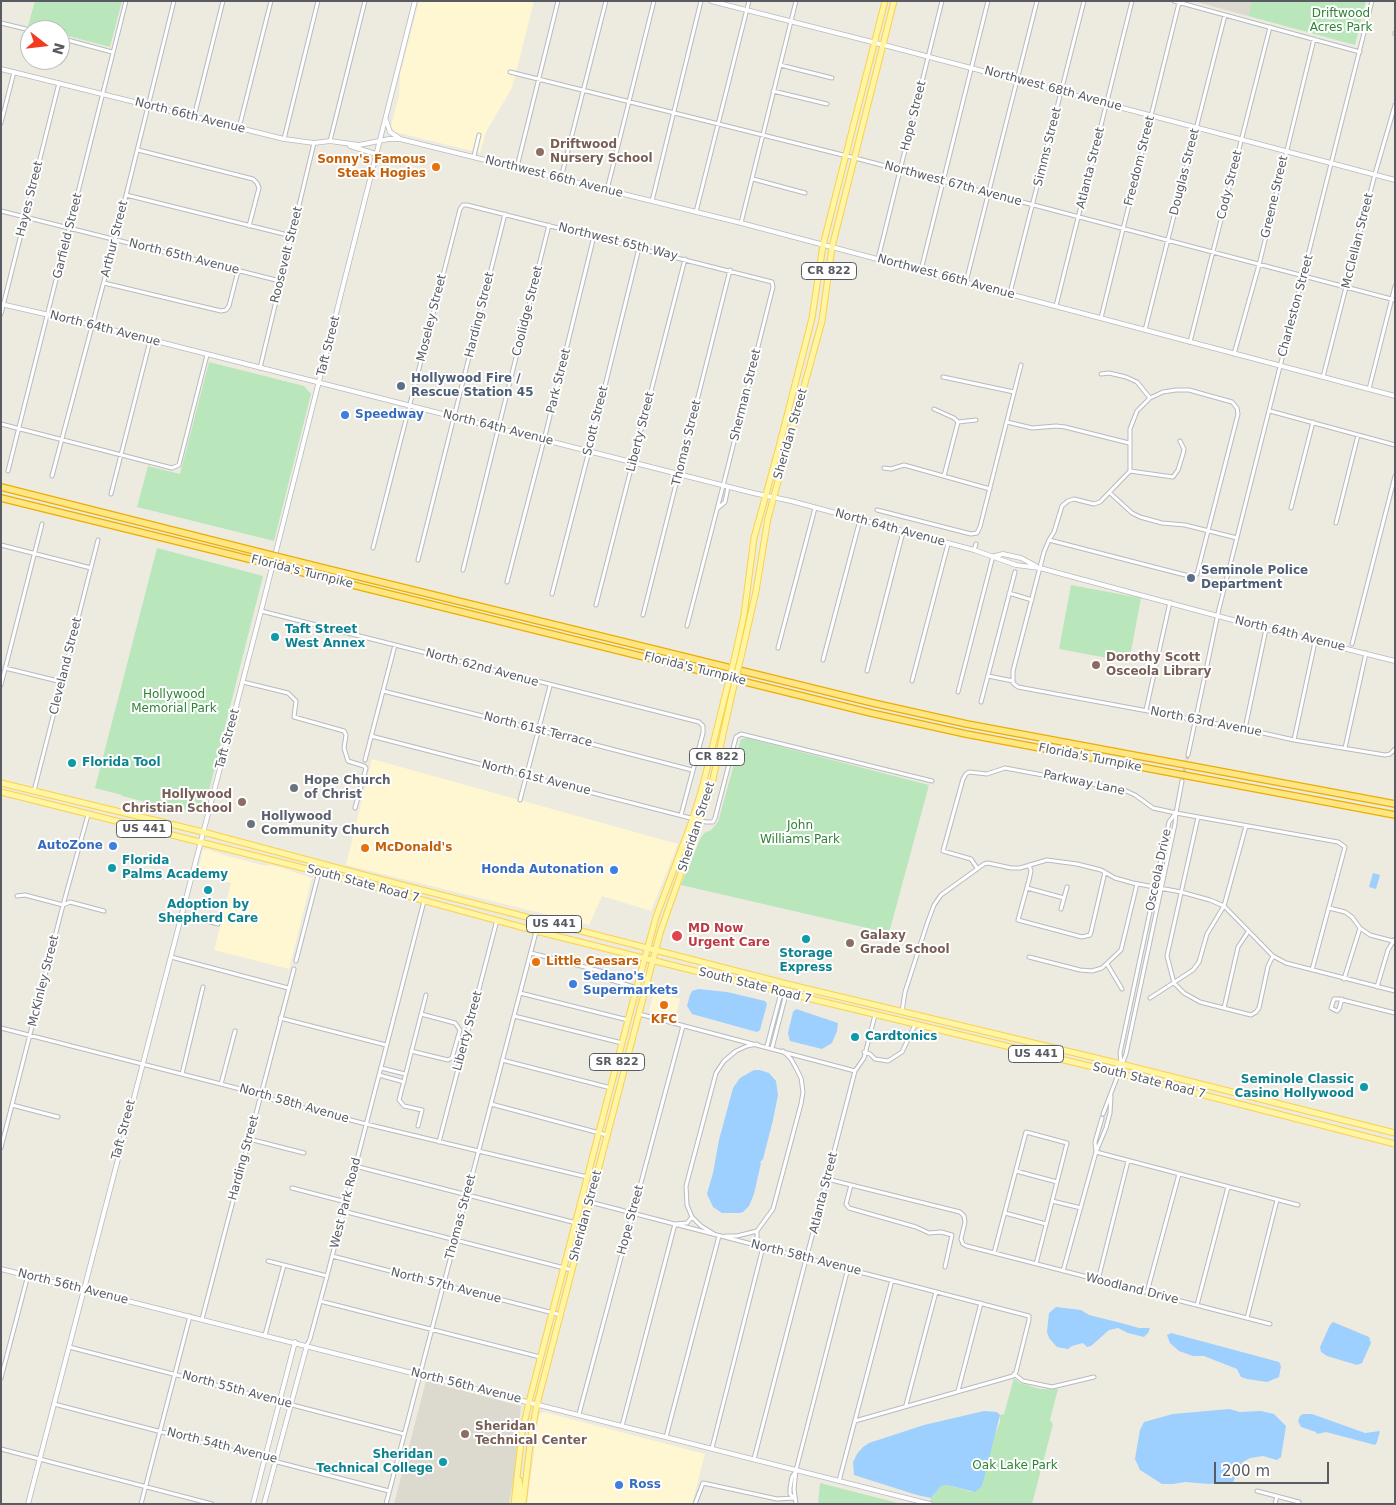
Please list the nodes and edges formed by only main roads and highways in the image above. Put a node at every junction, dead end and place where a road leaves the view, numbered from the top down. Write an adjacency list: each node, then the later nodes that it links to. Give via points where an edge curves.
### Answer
1 (884, 1): 5 (main road, Sheridan Street / CR 822, via 823,245 812,318 754,538)
2 (894, 1): 5 (main road, Sheridan Street / CR 822, via 832,247 822,321 774,497 756,590)
3 (1, 487): 11 (highway, Florida's Turnpike, bridge, via 873,703 967,724)
4 (1, 498): 14 (highway, Florida's Turnpike, bridge, via 871,713)
5 (738, 656): 6 (main road, Sheridan Street / CR 822, bridge)
6 (729, 693): 25 (main road, Sheridan Street / CR 822, via 693,818 664,893); 26 (main road, Sheridan Street / CR 822, via 711,788)
7 (1, 783): 8 (main road, South State Road 7 / US 441)
8 (34, 791): 10 (main road); 12 (main road, South State Road 7 / US 441)
9 (1, 792): 10 (main road, South State Road 7 / US 441)
10 (21, 798): 13 (main road, South State Road 7 / US 441)
11 (1395, 804)
12 (100, 808): 13 (main road); 15 (main road, South State Road 7 / US 441)
13 (88, 815): 17 (main road, South State Road 7 / US 441)
14 (1395, 815)
15 (309, 861): 16 (main road, South State Road 7 / US 441); 17 (main road)
16 (330, 866): 18 (main road); 19 (main road, South State Road 7 / US 441)
17 (299, 867): 18 (main road, South State Road 7 / US 441)
18 (319, 872): 20 (main road, South State Road 7 / US 441)
19 (406, 886): 20 (main road, via 402,891); 21 (main road, South State Road 7 / US 441)
20 (394, 892): 22 (main road, South State Road 7 / US 441)
21 (437, 894): 22 (main road); 23 (main road, South State Road 7 / US 441)
22 (424, 900): 24 (main road, South State Road 7 / US 441)
23 (549, 923): 24 (main road); 25 (main road, South State Road 7 / US 441)
24 (538, 931): 27 (main road, South State Road 7 / US 441)
25 (648, 948): 26 (main road, South State Road 7 / US 441); 27 (main road, Sheridan Street / SR 822)
26 (656, 950): 28 (main road, Sheridan Street / SR 822); 29 (main road, South State Road 7 / US 441)
27 (645, 959): 28 (main road, South State Road 7 / US 441); 37 (main road, Sheridan Street / SR 822, via 529,1402 522,1434)
28 (653, 961): 30 (main road, South State Road 7 / US 441); 38 (main road, Sheridan Street / SR 822, via 537,1404)
29 (800, 987): 30 (main road, via 790,988); 31 (main road, South State Road 7 / US 441)
30 (783, 994): 32 (main road, South State Road 7 / US 441)
31 (1242, 1095): 32 (main road); 33 (main road, South State Road 7 / US 441)
32 (1230, 1102): 34 (main road, South State Road 7 / US 441)
33 (1326, 1117): 34 (main road); 35 (main road, South State Road 7 / US 441)
34 (1317, 1124): 36 (main road, South State Road 7 / US 441)
35 (1395, 1133)
36 (1395, 1144)
37 (516, 1504)
38 (523, 1504)

